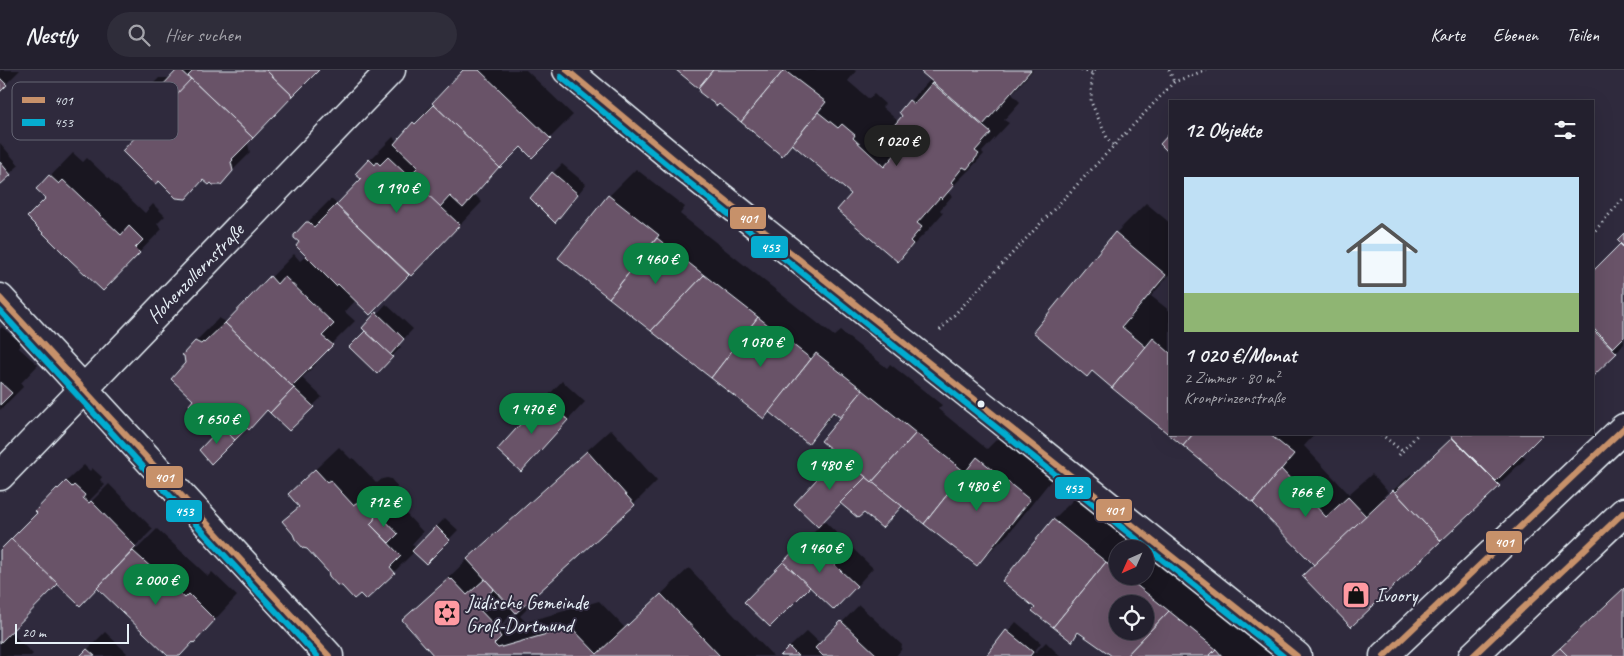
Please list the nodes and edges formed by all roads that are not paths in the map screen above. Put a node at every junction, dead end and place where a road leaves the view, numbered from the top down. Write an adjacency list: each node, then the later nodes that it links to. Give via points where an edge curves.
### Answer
1 (391, 70): 4 (street, Hohenzollernstraße)
2 (567, 70): 9 (street, via 687,170)
3 (0, 298): 4 (street)
4 (84, 388): 6 (street, Hohenzollernstraße); 8 (street)
5 (1624, 428): 10 (street)
6 (0, 476)
7 (1624, 512): 11 (street)
8 (329, 656)
9 (1296, 656)
10 (1384, 656)
11 (1473, 656)

